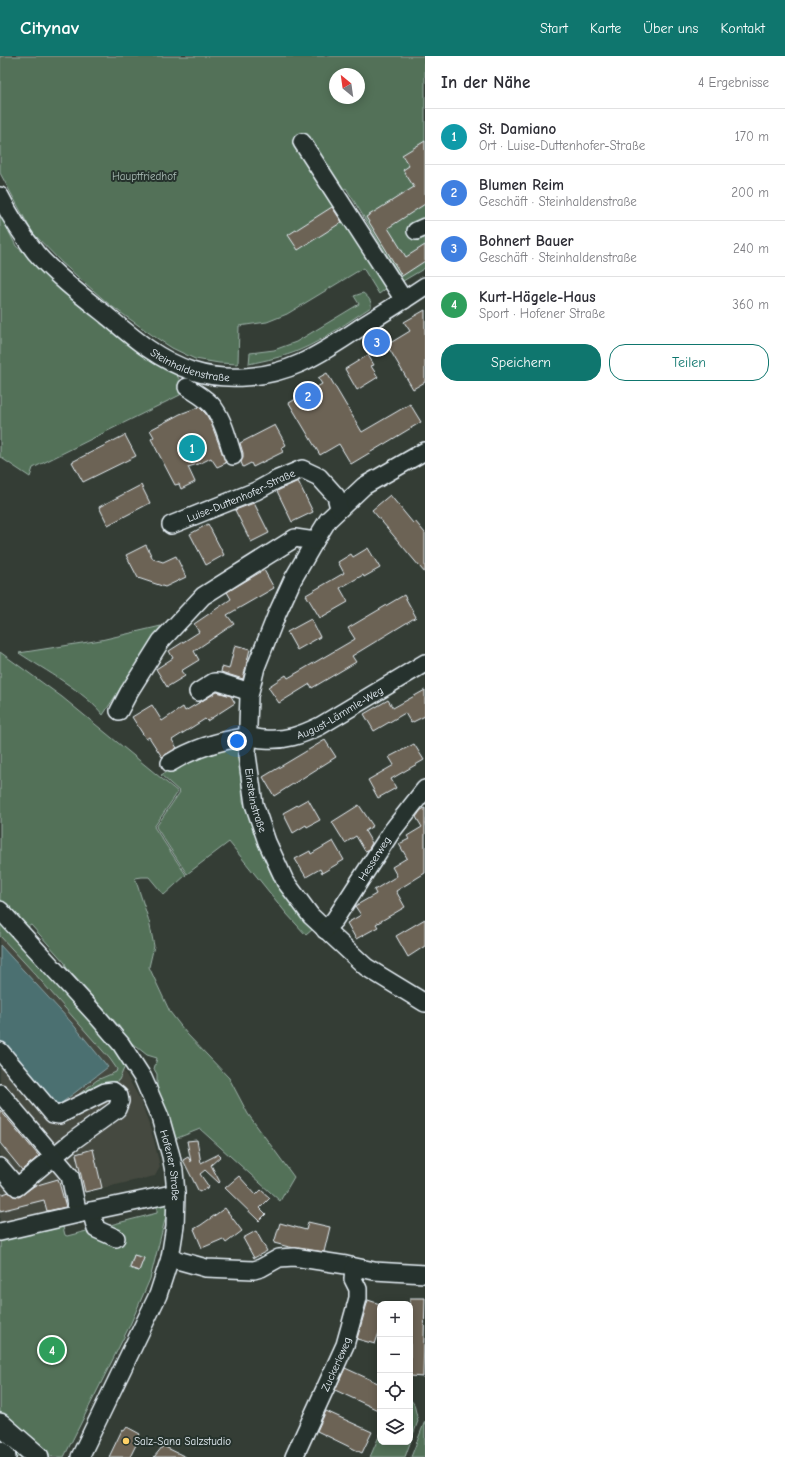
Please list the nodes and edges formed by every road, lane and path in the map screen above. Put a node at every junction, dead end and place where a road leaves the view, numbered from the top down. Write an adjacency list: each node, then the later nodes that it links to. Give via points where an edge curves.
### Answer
1 (302, 142): 4 (street)
2 (0, 196): 4 (street, Steinhaldenstraße, via 23,235 55,272 142,345 191,371 242,377 260,375 300,363 328,349)
3 (425, 286): 4 (street, Steinhaldenstraße)
4 (404, 300)
5 (187, 387): 7 (street, via 214,408)
6 (425, 451): 8 (street, Einsteinstraße, via 364,486)
7 (233, 456)
8 (339, 508): 9 (street, Luise-Duttenhofer-Straße, via 336,496 319,477 302,469 256,491); 10 (street, Einsteinstraße, via 328,520)
9 (171, 525)
10 (315, 542): 13 (street, Einsteinstraße, via 293,579 277,614 256,667); 14 (street, via 295,538 202,596 161,641)
11 (425, 663): 15 (street, August-Lämmle-Weg, via 302,735 286,739)
12 (198, 692): 13 (street, via 214,682)
13 (250, 692): 15 (street, Einsteinstraße)
14 (120, 711)
15 (247, 737): 16 (street, August-Lämmle-Weg, via 212,743 186,753); 19 (street, Einsteinstraße, via 254,804 267,842 285,881)
16 (170, 763)
17 (425, 789): 19 (street, Hesserweg, via 392,832 335,919)
18 (0, 910): 25 (street, Hofener Straße, via 111,1032 143,1078 166,1136)
19 (325, 930): 20 (street, Einsteinstraße, via 366,967)
20 (424, 1002)
21 (0, 1051): 23 (street, via 52,1114 59,1115 105,1092 113,1091 119,1096 117,1108)
22 (0, 1093): 23 (street)
23 (54, 1157): 24 (street, via 17,1188); 26 (street, via 70,1176)
24 (0, 1167)
25 (176, 1193): 26 (street); 29 (street, Hofener Straße, via 175,1226)
26 (85, 1212): 27 (street); 28 (street, via 96,1229)
27 (0, 1232)
28 (116, 1238)
29 (170, 1258): 30 (street, via 206,1268 254,1270 279,1258 294,1257); 36 (street, Hofener Straße, via 158,1295)
30 (354, 1268): 31 (street); 37 (street, Zuckerleweg, via 353,1279 358,1289 358,1298 345,1345)
31 (425, 1274)
32 (0, 1424): 34 (main road)
33 (0, 1452): 35 (main road)
34 (31, 1455)
35 (5, 1457)
36 (80, 1457)
37 (294, 1457)

